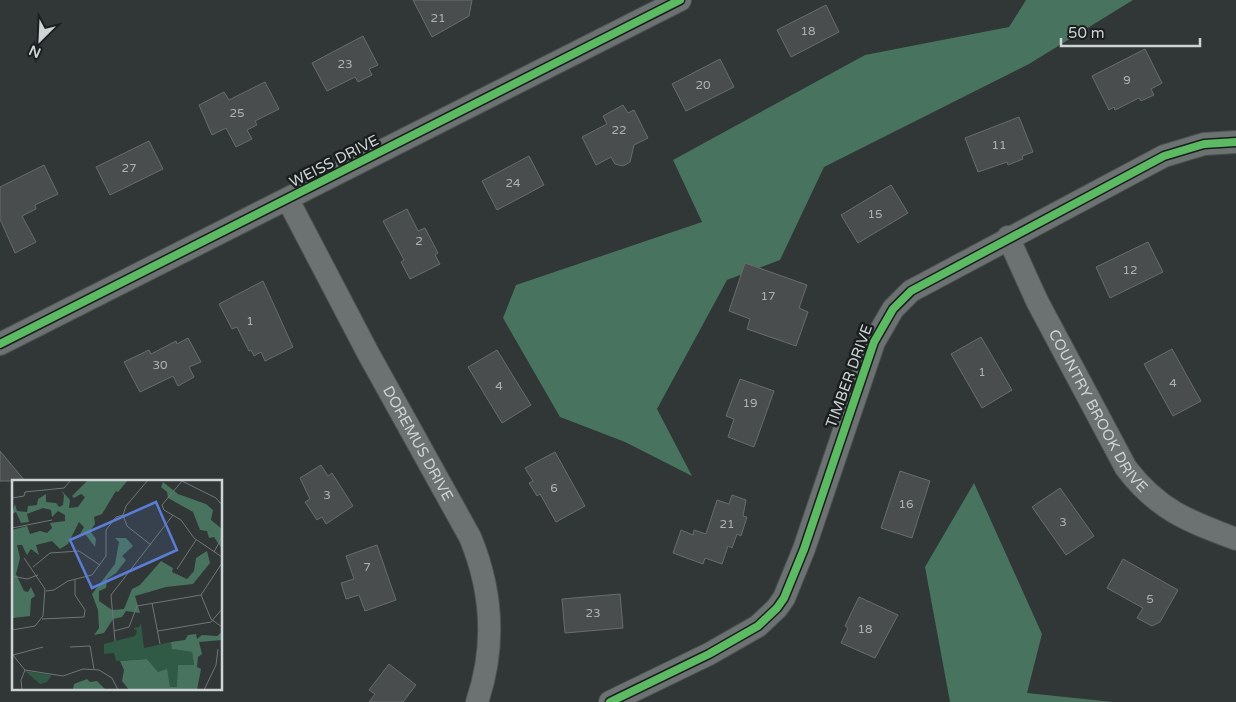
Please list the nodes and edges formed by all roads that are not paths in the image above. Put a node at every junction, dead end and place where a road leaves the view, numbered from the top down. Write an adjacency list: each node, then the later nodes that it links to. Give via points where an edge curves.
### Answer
1 (680, 0): 3 (street, WEISS DRIVE)
2 (1236, 142): 4 (street, TIMBER DRIVE, via 1204,144 1164,156)
3 (288, 200): 5 (street, WEISS DRIVE); 7 (street, DOREMUS DRIVE, via 470,537 482,566 489,605 490,640)
4 (1008, 237): 6 (street, COUNTRY BROOK DRIVE, via 1037,301 1126,468 1141,488 1160,505 1194,523); 8 (street, TIMBER DRIVE, via 921,283 885,319 865,364 804,549 777,608 758,626 709,654)
5 (0, 344)
6 (1236, 539)
7 (477, 702)
8 (610, 702)

